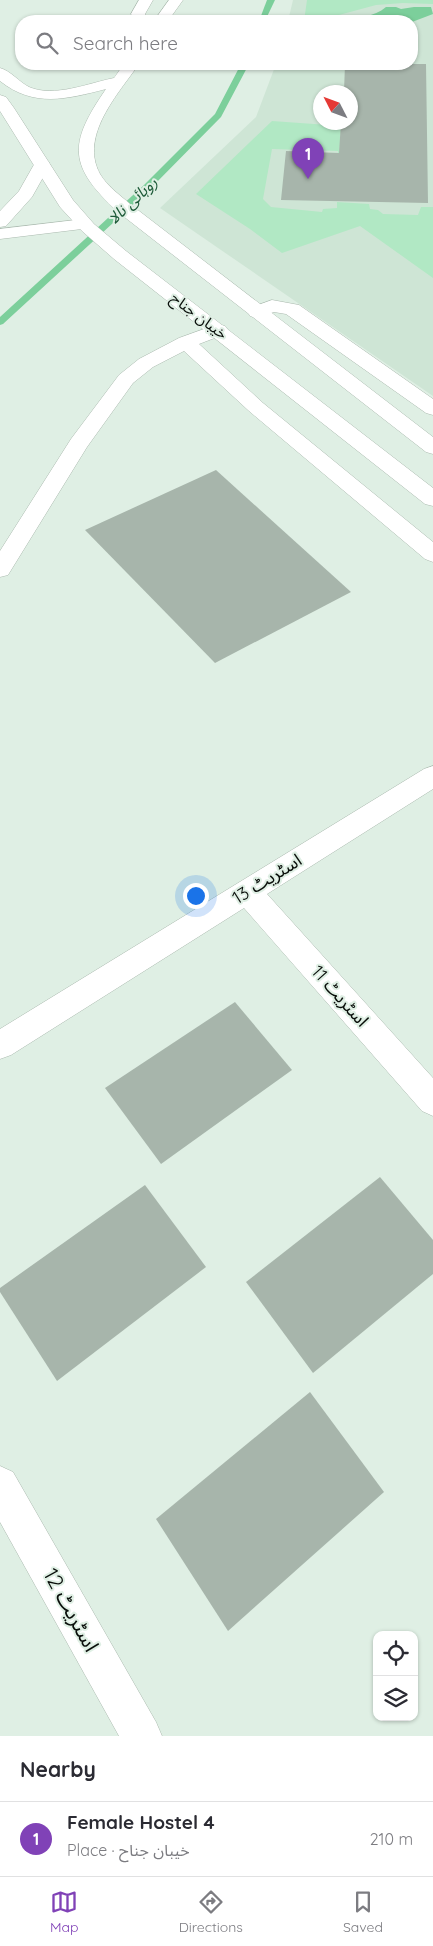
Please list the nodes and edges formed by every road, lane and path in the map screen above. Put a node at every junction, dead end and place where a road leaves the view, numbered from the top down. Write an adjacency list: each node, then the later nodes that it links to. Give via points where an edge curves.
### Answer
1 (146, 0): 3 (main road)
2 (176, 0): 4 (main road)
3 (139, 15)
4 (165, 15)
5 (127, 70): 7 (main road)
6 (0, 73): 7 (main road, via 21,88 42,94)
7 (119, 81): 13 (main road, via 88,131 86,161 92,175 108,194)
8 (0, 100): 9 (main road, خیبان جناح)
9 (42, 165): 10 (main road, via 26,193); 11 (main road, خیبان جناح, via 61,196)
10 (0, 222)
11 (86, 226): 12 (main road); 14 (main road, خیبان جناح)
12 (0, 234)
13 (257, 312): 16 (main road, via 272,306 292,309); 17 (main road)
14 (218, 330): 15 (main road); 18 (main road, خیبان جناح)
15 (186, 342): 19 (main road, via 256,407); 20 (main road, via 146,364 114,393)
16 (433, 409)
17 (433, 447)
18 (433, 500)
19 (433, 554)
20 (0, 569)
21 (433, 776): 22 (main road, اسٹریٹ 13)
22 (247, 892): 23 (main road, اسٹریٹ 13); 24 (main road, اسٹریٹ 11)
23 (0, 1045)
24 (433, 1101)
25 (0, 1485): 26 (main road, اسٹریٹ 12)
26 (142, 1736)

